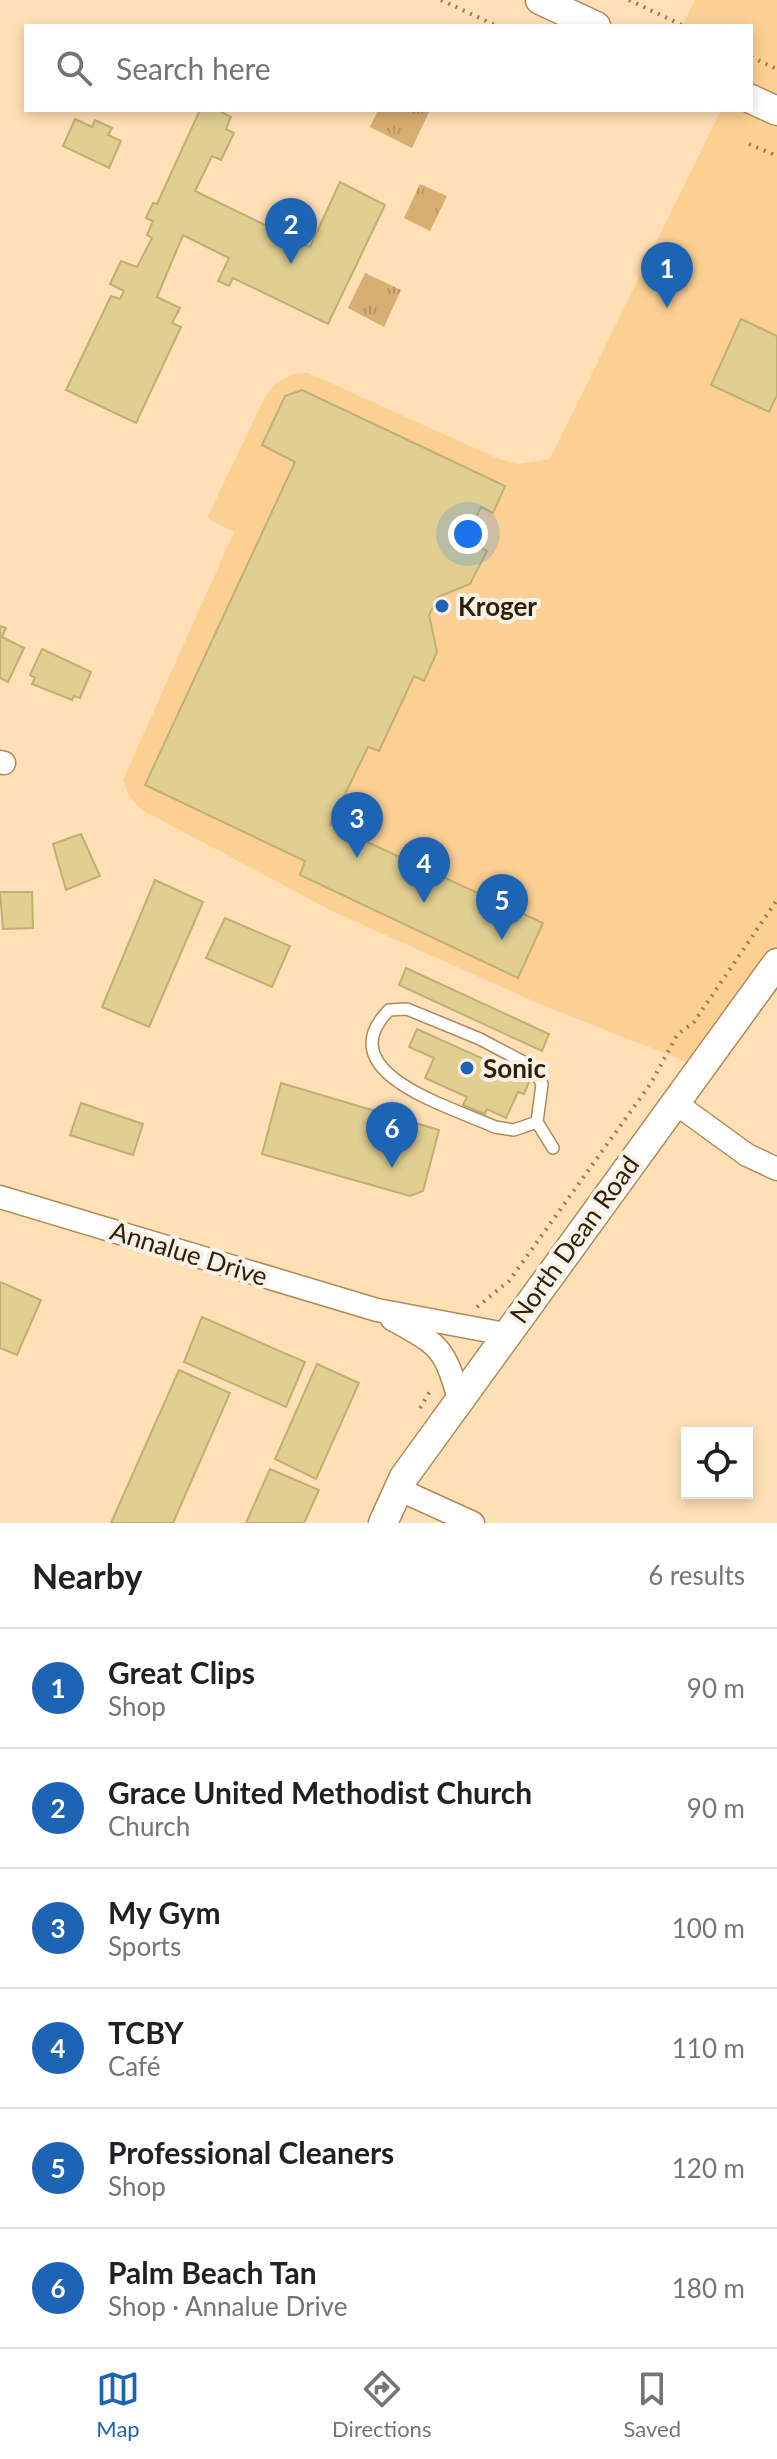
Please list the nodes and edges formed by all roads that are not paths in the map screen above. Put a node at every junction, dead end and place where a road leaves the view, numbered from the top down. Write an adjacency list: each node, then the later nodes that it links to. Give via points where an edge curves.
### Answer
1 (540, 0): 2 (street)
2 (592, 24)
3 (753, 100): 4 (street)
4 (777, 111)
5 (777, 963): 6 (street, North Dean Road)
6 (674, 1102): 9 (street, via 747,1155); 12 (street, North Dean Road)
7 (537, 1122): 7 (lane, via 542,1084 533,1067 407,1009 389,1010 376,1023 372,1056 389,1078 495,1127 514,1130); 8 (lane)
8 (553, 1148)
9 (777, 1169)
10 (0, 1197): 11 (street, Annalue Drive)
11 (377, 1310): 12 (street, Annalue Drive); 13 (street, Annalue Drive, via 432,1341 448,1358)
12 (505, 1334): 13 (street, North Dean Road)
13 (459, 1399): 14 (street, North Dean Road)
14 (398, 1489): 15 (street, North Dean Road); 16 (street)
15 (383, 1523)
16 (473, 1523)

